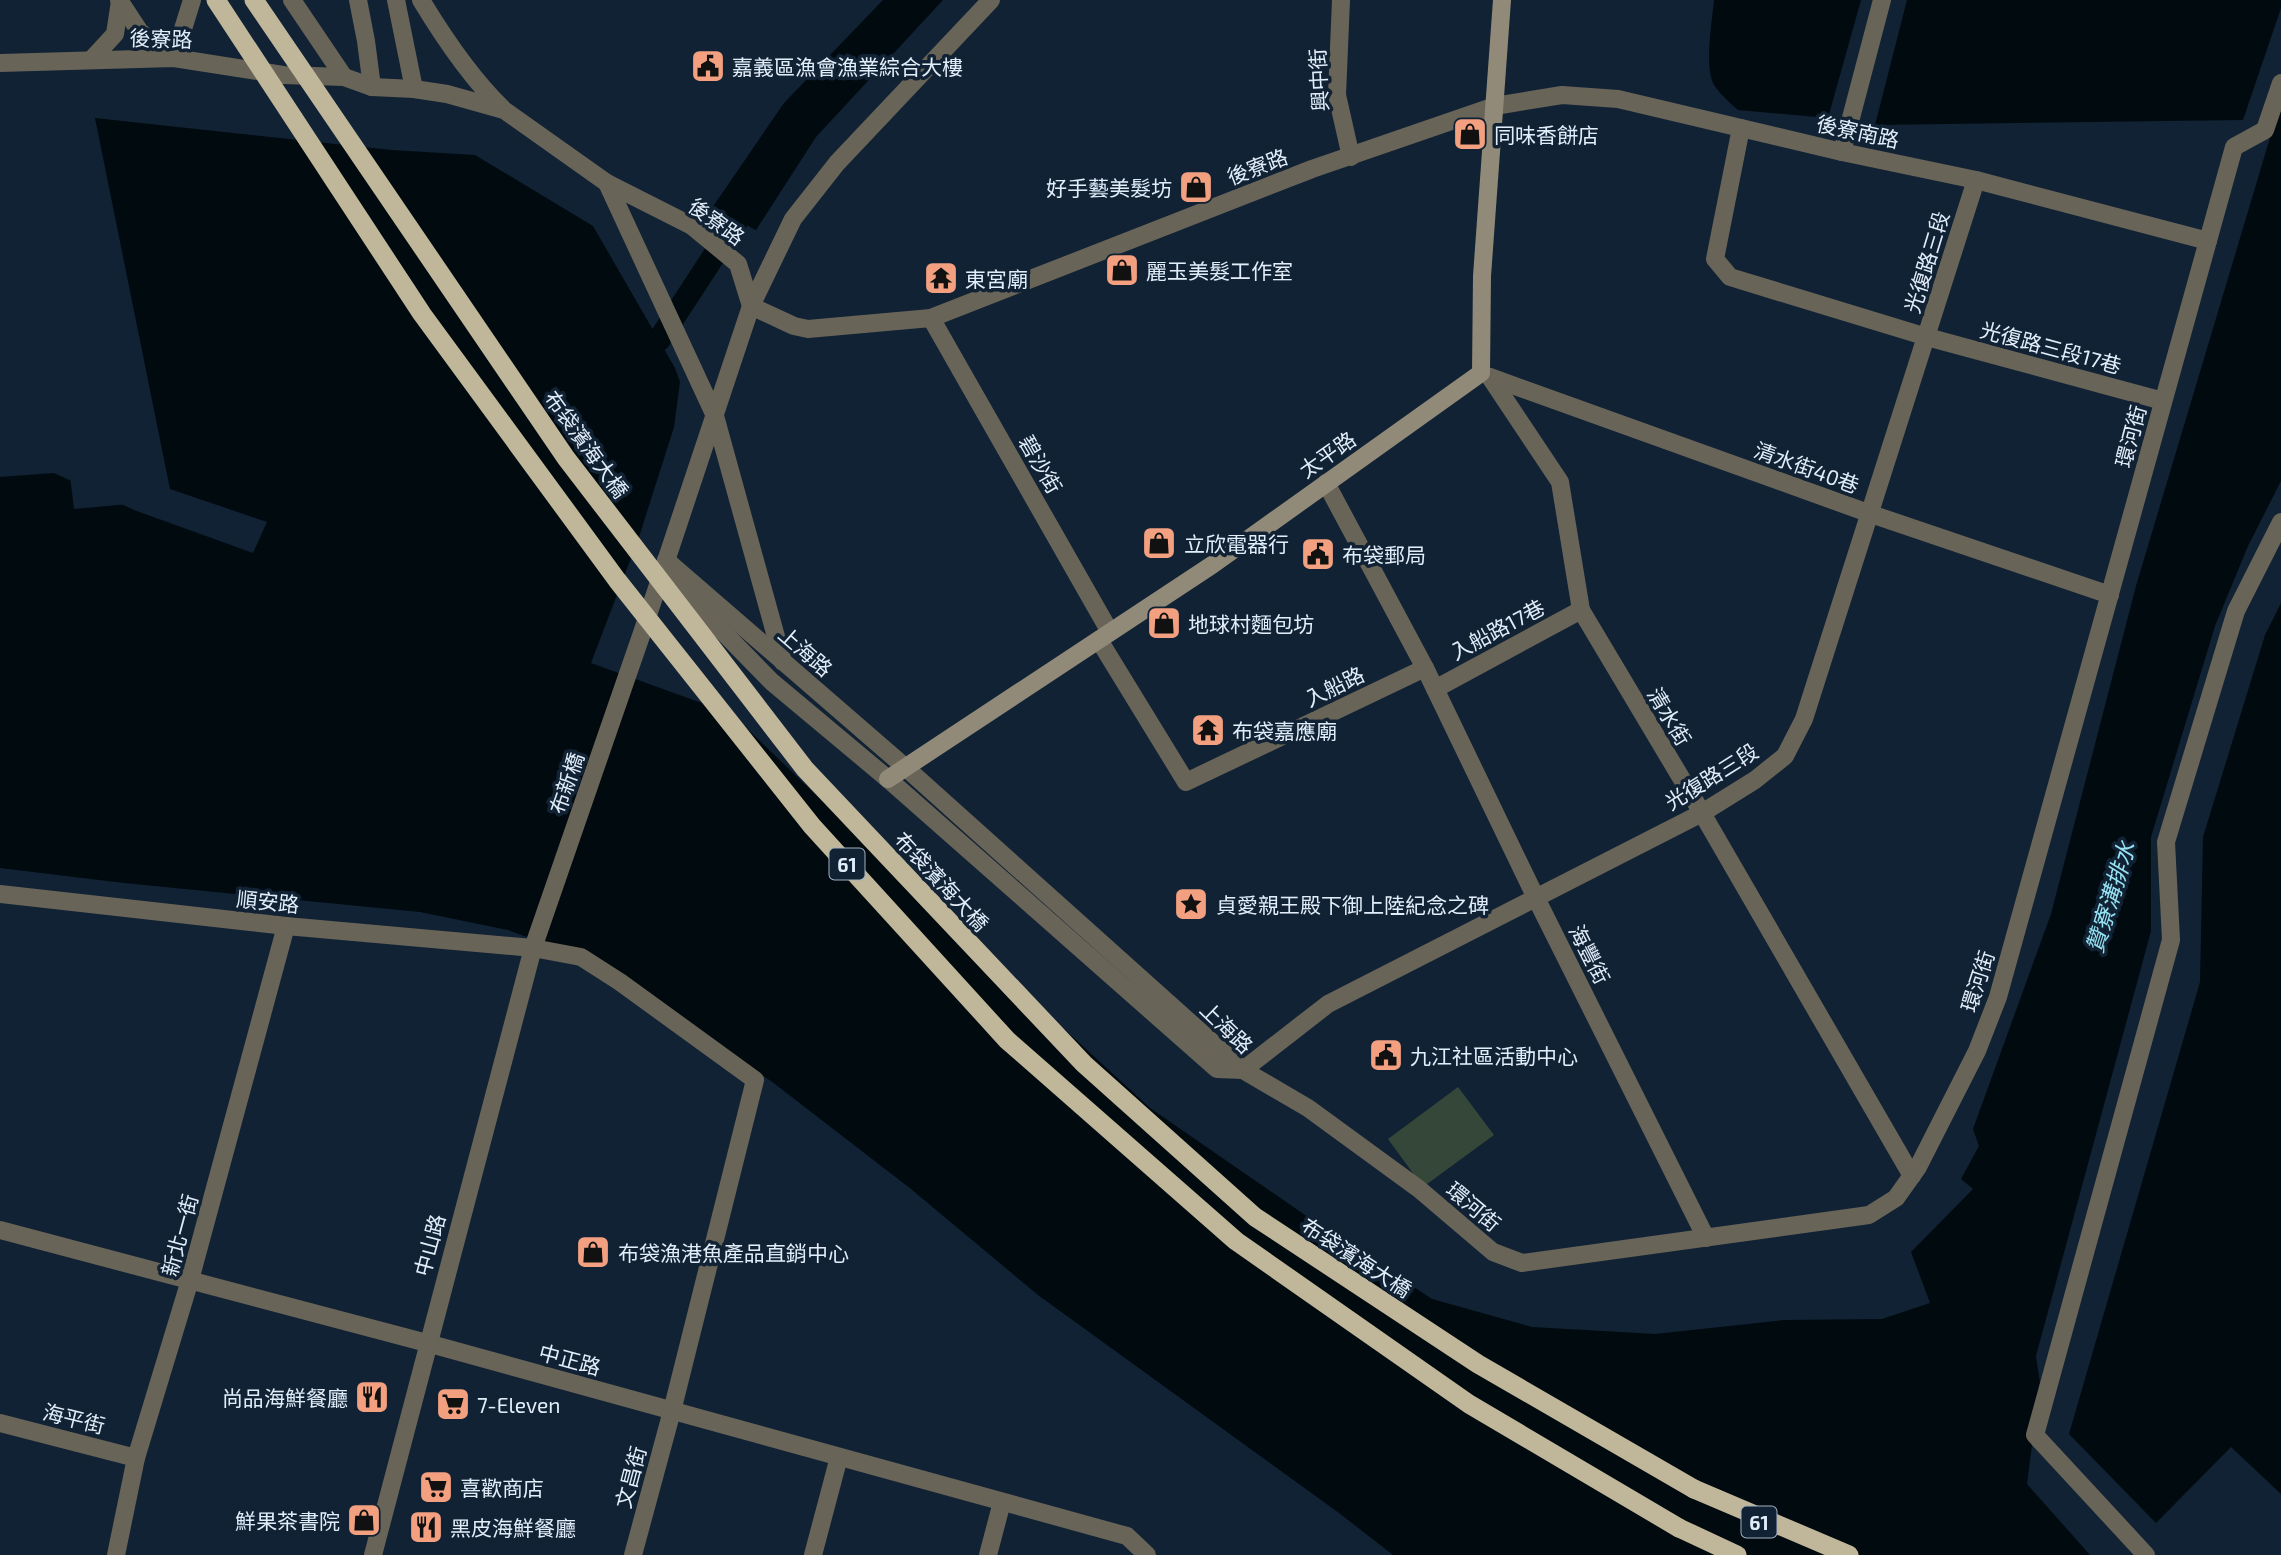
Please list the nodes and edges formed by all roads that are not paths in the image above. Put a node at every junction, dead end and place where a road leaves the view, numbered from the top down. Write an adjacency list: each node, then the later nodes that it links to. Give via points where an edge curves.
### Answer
1 (119, 0): 13 (street, via 140,32); 14 (street, via 116,34)
2 (192, 0): 13 (street)
3 (216, 0): 63 (highway, 61, bridge, via 422,314 617,580 811,825 1007,1040 1236,1241 1469,1404)
4 (254, 0): 61 (highway, 布袋濱海大橋 / 61, bridge, via 566,458 805,769 1084,1064 1255,1217 1478,1364)
5 (292, 0): 16 (street)
6 (358, 0): 18 (street)
7 (396, 0): 19 (street)
8 (421, 0): 21 (street, via 484,90)
9 (991, 0): 28 (street, via 837,163 793,219)
10 (1341, 0): 24 (street, 興中街, via 1337,95)
11 (1502, 0): 20 (main road, 太平路)
12 (1882, 0): 23 (street)
13 (174, 58): 14 (street, 後寮路); 16 (street, 後寮路, via 283,75)
14 (90, 60): 15 (street, 後寮路)
15 (0, 62)
16 (344, 77): 18 (street, 後寮路)
17 (2281, 83): 27 (street, 環河街, via 2265,130 2234,147)
18 (372, 87): 19 (street, 後寮路)
19 (414, 89): 21 (street, 後寮路)
20 (1495, 106): 22 (street, 後寮南路, via 1562,94 1618,99); 24 (street, 後寮路); 34 (main road, 太平路, via 1480,373)
21 (504, 110): 26 (street, 後寮路)
22 (1741, 128): 23 (street, 後寮南路); 30 (street, 光復路三段17巷, via 1715,260 1730,277)
23 (1842, 152): 25 (street, 後寮南路)
24 (1351, 156): 29 (street, 後寮路)
25 (1976, 180): 27 (street, 後寮南路); 30 (street, 光復路三段)
26 (607, 183): 28 (street, 後寮路, via 692,226 737,264); 33 (street)
27 (2208, 240): 32 (street, 環河街)
28 (751, 306): 29 (street, 後寮路, via 808,329); 33 (street)
29 (931, 318): 40 (street, 碧沙街)
30 (1927, 337): 32 (street, 光復路三段17巷); 35 (street, 光復路三段)
31 (1490, 377): 35 (street, 清水街40巷); 39 (street, 清水街, via 1560,482)
32 (2163, 401): 38 (street, 環河街)
33 (715, 416): 37 (street); 41 (street)
34 (1326, 483): 40 (main road, 太平路); 42 (street)
35 (1871, 514): 38 (street, 清水街40巷); 46 (street, 光復路三段, via 1804,719 1785,756)
36 (2281, 522): 74 (street, via 2236,611 2166,842 2171,940 2035,1435)
37 (666, 560): 41 (street, 上海路); 45 (street, 上海路, via 681,589 733,644); 50 (street, 布新橋)
38 (2110, 595): 52 (street, 環河街, via 1998,997 1977,1051)
39 (1581, 610): 43 (street, 入船路17巷); 46 (street, 清水街)
40 (1105, 636): 42 (street, 入船路, via 1186,782); 44 (main road, 太平路)
41 (783, 662): 44 (street, 上海路)
42 (1425, 668): 43 (street)
43 (1435, 689): 48 (street, 海豐街)
44 (905, 767): 45 (main road, 太平路); 51 (street, 上海路)
45 (888, 779): 51 (street, 上海路, via 1217,1069)
46 (1702, 813): 48 (street, 光復路三段); 52 (street, 清水街)
47 (0, 894): 49 (street, 順安路)
48 (1535, 897): 51 (street, 光復路三段, via 1328,1004); 54 (street, 海豐街)
49 (286, 926): 50 (street, 順安路); 55 (street, 新北一街)
50 (533, 948): 56 (street, 中山路); 57 (street, 順安路, via 581,957 755,1080)
51 (1242, 1070): 54 (street, 環河街, via 1308,1108 1493,1252 1522,1263)
52 (1912, 1176): 54 (street, 環河街, via 1896,1198 1869,1214)
53 (0, 1230): 55 (street, 中正路)
54 (1706, 1238)
55 (190, 1280): 56 (street, 中正路); 60 (street, 新北一街)
56 (427, 1343): 57 (street, 中正路); 65 (street, 中山路)
57 (671, 1411): 59 (street, 中正路); 66 (street, 文昌街)
58 (0, 1423): 60 (street, 海平街)
59 (839, 1457): 62 (street, 中正路); 67 (street)
60 (136, 1458): 64 (street, 新北一街)
61 (1694, 1489): 72 (highway, 布袋濱海大橋 / 61); 73 (highway)
62 (1002, 1502): 68 (street); 69 (street, 中正路, via 1127,1536)
63 (1679, 1528): 70 (highway); 71 (highway, 61)
64 (116, 1555)
65 (373, 1555)
66 (633, 1555)
67 (813, 1555)
68 (988, 1555)
69 (1147, 1555)
70 (1729, 1555)
71 (1737, 1555)
72 (1825, 1555)
73 (1849, 1555)
74 (2146, 1555)

